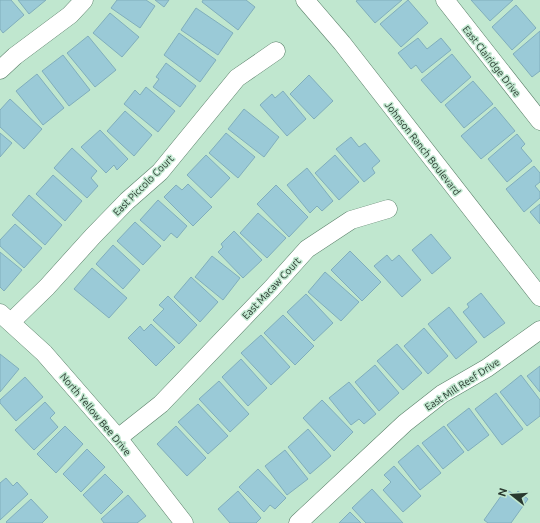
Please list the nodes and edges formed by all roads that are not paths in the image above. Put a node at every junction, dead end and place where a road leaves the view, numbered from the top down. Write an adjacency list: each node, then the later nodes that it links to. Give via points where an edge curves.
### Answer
1 (84, 0): 5 (street, via 70,15)
2 (304, 0): 8 (street, Johnson Ranch Boulevard, via 342,43)
3 (445, 0): 6 (street, East Clairidge Drive)
4 (276, 51): 9 (street, East Piccolo Court, via 237,78 160,172 122,206 47,287)
5 (0, 70)
6 (540, 121)
7 (388, 209): 11 (street, East Macaw Court, via 351,220 307,249 161,404)
8 (540, 297)
9 (5, 317): 11 (street, North Yellow Bee Drive, via 44,353)
10 (540, 330): 13 (street, East Mill Reef Drive, via 487,368 442,394 405,423)
11 (118, 438): 12 (street, North Yellow Bee Drive)
12 (184, 523)
13 (298, 523)

